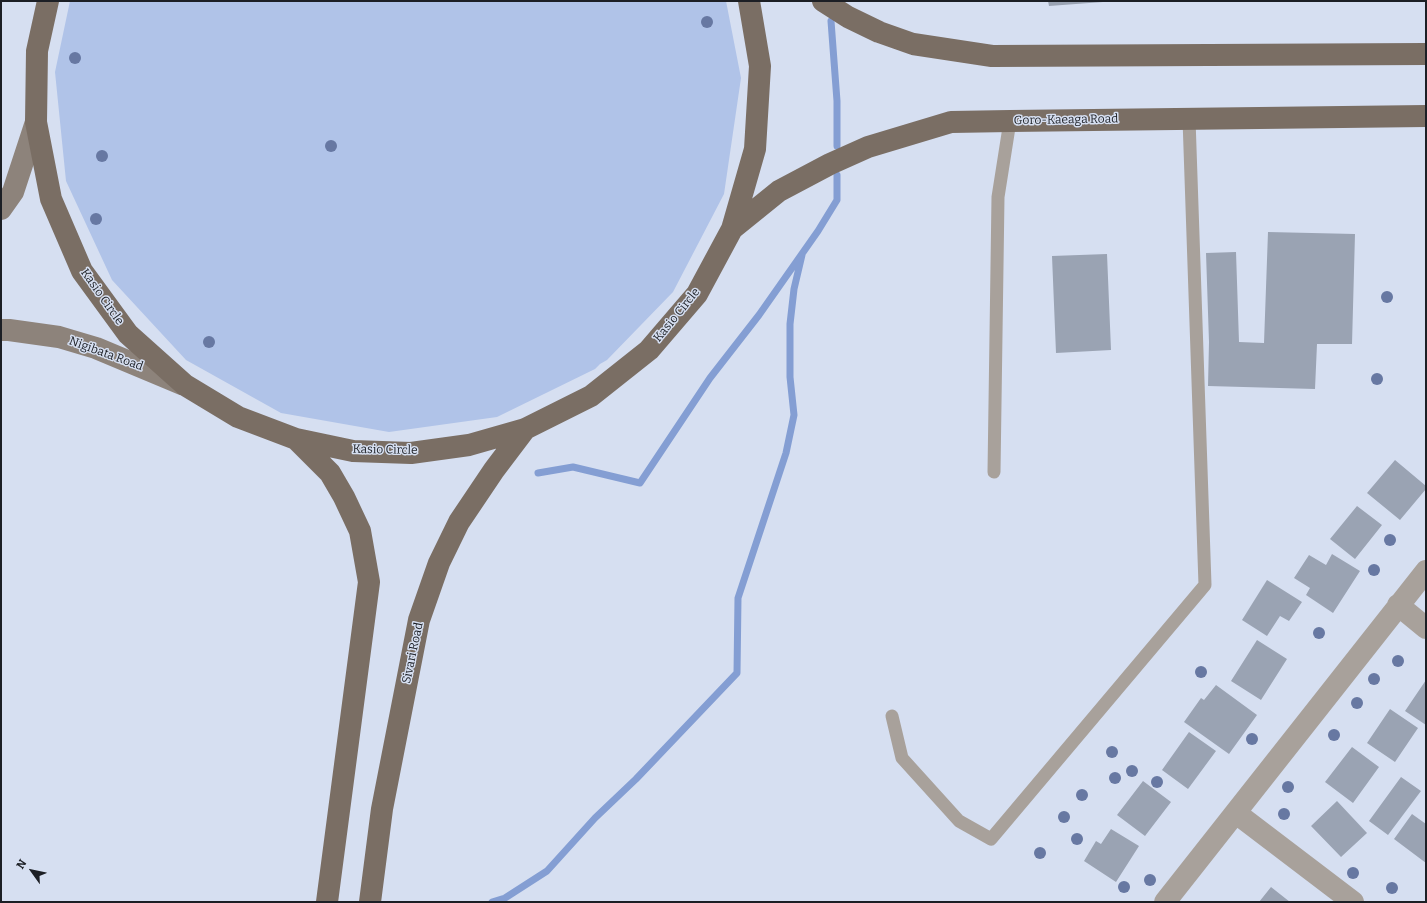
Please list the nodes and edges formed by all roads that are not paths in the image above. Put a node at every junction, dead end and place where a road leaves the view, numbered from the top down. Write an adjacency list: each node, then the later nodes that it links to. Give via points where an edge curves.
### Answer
1 (48, 1): 8 (main road, Kasio Circle, via 37,51)
2 (749, 1): 10 (main road, Kasio Circle, via 760,66 755,149)
3 (823, 1): 4 (main road, via 878,32 913,44 992,56)
4 (1426, 54)
5 (1426, 116): 6 (main road, Goro-Kaeaga Road)
6 (1189, 119): 7 (main road, Goro-Kaeaga Road); 19 (lane, via 1204,585 991,839 959,821 902,758)
7 (1010, 121): 10 (main road, Goro-Kaeaga Road, via 951,122 868,148 830,164 779,191); 15 (lane, via 998,197)
8 (36, 122): 9 (street, via 13,192); 12 (main road, Kasio Circle, via 51,199 82,271 128,334)
9 (1, 209)
10 (732, 229): 13 (main road, Kasio Circle, via 697,294 649,350 591,396)
11 (1, 330): 12 (street, Nigibata Road, via 59,337 96,348)
12 (185, 385): 14 (main road, Kasio Circle, via 238,417)
13 (525, 429): 14 (main road, Kasio Circle, via 469,445 411,453 353,450); 22 (main road, Sivari Road, via 459,522 439,563 418,620 382,809)
14 (296, 439): 21 (main road, via 330,473 344,497 360,531 369,582)
15 (994, 472)
16 (1426, 571): 17 (street)
17 (1398, 605): 18 (street); 20 (street)
18 (1426, 628)
19 (892, 716)
20 (1236, 813): 23 (street); 24 (street)
21 (327, 902)
22 (370, 902)
23 (1165, 902)
24 (1354, 902)

